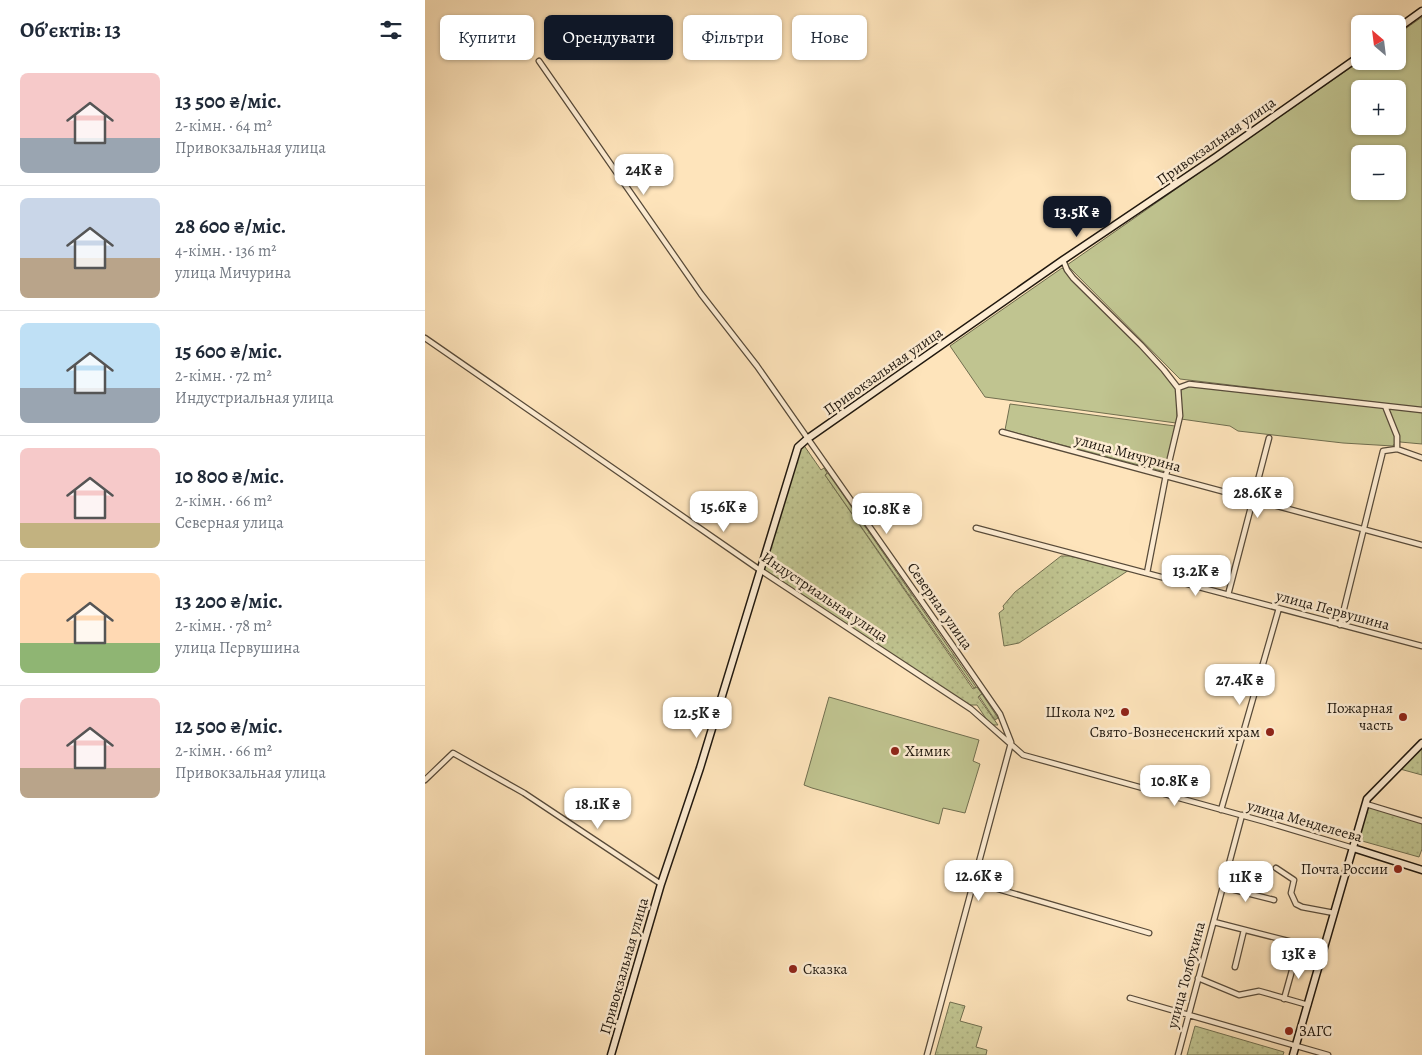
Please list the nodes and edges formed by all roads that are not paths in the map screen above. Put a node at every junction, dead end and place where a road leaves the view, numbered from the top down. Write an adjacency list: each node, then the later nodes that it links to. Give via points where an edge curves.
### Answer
1 (1422, 11): 2 (main road)
2 (1406, 23)
3 (539, 62): 12 (street, Северная улица)
4 (1351, 62): 5 (main road, Привокзальная улица)
5 (1063, 260): 7 (street, via 1073,278 1141,345); 12 (main road, Привокзальная улица)
6 (425, 338): 20 (street, Индустриальная улица)
7 (1178, 388): 8 (street, via 1189,384); 15 (street, via 1180,416)
8 (1385, 406): 9 (street); 13 (street, via 1397,436)
9 (1422, 410)
10 (1002, 432): 15 (street, улица Мичурина)
11 (1269, 438): 16 (street)
12 (807, 439): 20 (main road, Привокзальная улица, via 798,447); 26 (street, Северная улица, via 1000,714)
13 (1397, 449): 14 (street); 18 (street, via 1383,451)
14 (1422, 458)
15 (1166, 476): 16 (street, улица Мичурина); 21 (street)
16 (1253, 500): 18 (street, улица Мичурина); 22 (street)
17 (976, 528): 21 (street, улица Первушина)
18 (1364, 529): 19 (street, улица Мичурина); 24 (street)
19 (1422, 545)
20 (760, 570): 26 (street, Индустриальная улица, via 971,709); 37 (main road, Привокзальная улица)
21 (1147, 574): 22 (street, улица Первушина)
22 (1228, 595): 23 (street, улица Первушина)
23 (1279, 608): 24 (street, улица Первушина); 30 (street)
24 (1340, 624): 25 (street, улица Первушина)
25 (1422, 646)
26 (1011, 743): 30 (street, улица Менделеева, via 1023,755); 36 (street)
27 (1422, 743): 29 (main road, via 1367,799)
28 (425, 780): 37 (street, Привокзальная улица, via 453,753 524,793)
29 (1366, 804): 32 (street); 33 (main road)
30 (1221, 810): 31 (street, улица Менделеева)
31 (1242, 815): 33 (street, улица Менделеева); 38 (street, улица Толбухина)
32 (1422, 820)
33 (1353, 848): 35 (main road, улица Менделеева); 40 (main road)
34 (1276, 868): 40 (street, via 1294,880 1291,894 1296,904)
35 (1422, 870)
36 (974, 882): 43 (street); 54 (street)
37 (661, 884): 53 (main road, Привокзальная улица)
38 (1223, 887): 39 (street); 41 (street, улица Толбухина)
39 (1274, 900)
40 (1334, 913): 44 (main road)
41 (1214, 922): 42 (street); 47 (street, улица Толбухина)
42 (1244, 930): 44 (street); 46 (street)
43 (1149, 933)
44 (1324, 950): 50 (main road)
45 (1295, 956): 49 (street)
46 (1235, 967)
47 (1199, 978): 49 (street, via 1239,994 1259,991); 51 (street, улица Толбухина)
48 (1131, 998): 51 (street)
49 (1284, 999): 50 (street)
50 (1308, 1005): 52 (main road)
51 (1189, 1016): 52 (street); 55 (street, улица Толбухина)
52 (1296, 1046): 56 (main road); 57 (street)
53 (611, 1055)
54 (927, 1055)
55 (1178, 1055)
56 (1293, 1055)
57 (1328, 1055)

